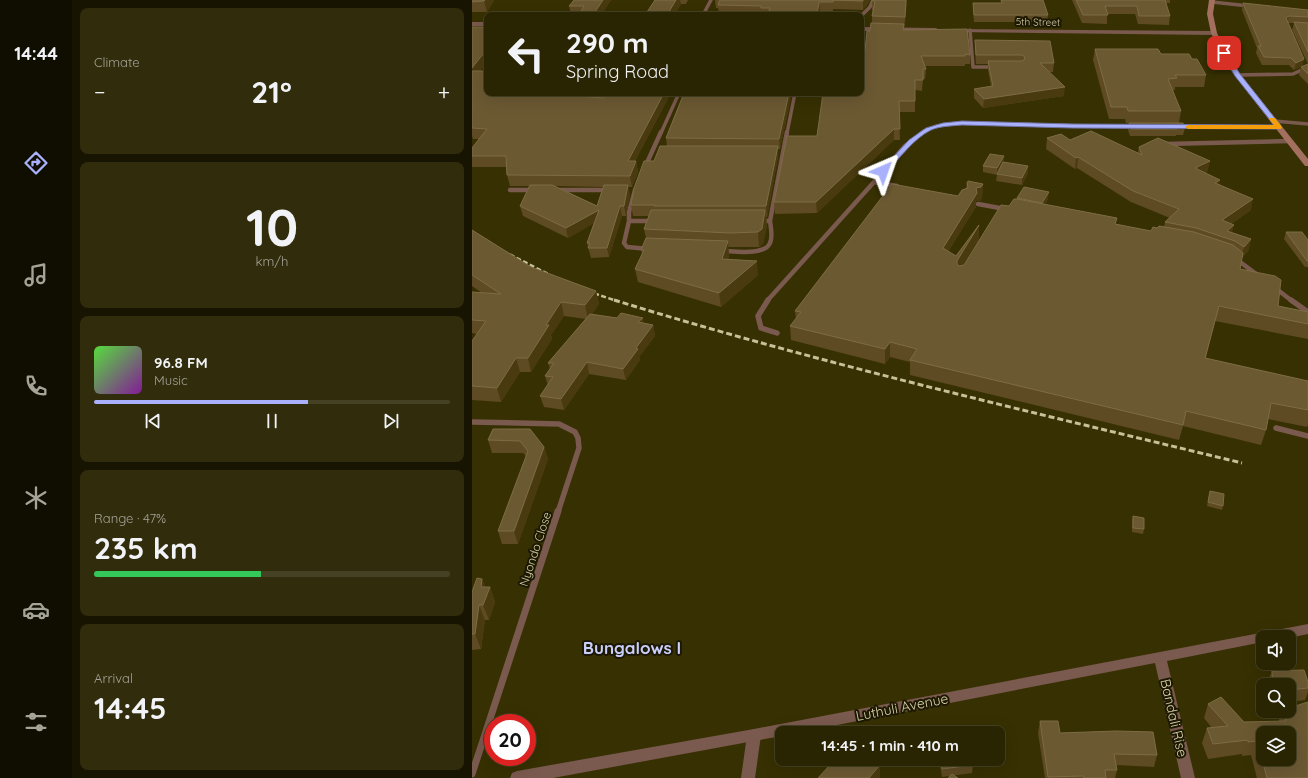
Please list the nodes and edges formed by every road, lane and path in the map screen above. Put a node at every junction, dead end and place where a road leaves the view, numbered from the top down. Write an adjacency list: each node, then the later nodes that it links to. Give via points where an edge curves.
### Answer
1 (711, 0): 5 (lane)
2 (873, 0): 6 (lane)
3 (1212, 1): 4 (lane); 11 (main road, via 1210,14)
4 (1257, 6)
5 (705, 12)
6 (864, 13)
7 (472, 24): 8 (street)
8 (484, 24)
9 (864, 29): 10 (street, 5th Street)
10 (970, 30): 11 (street, 5th Street); 12 (lane)
11 (1214, 33): 17 (main road)
12 (971, 45): 13 (lane); 15 (lane, via 973,67)
13 (978, 46)
14 (1303, 60): 16 (lane)
15 (1000, 67)
16 (1307, 67): 17 (lane, via 1293,74)
17 (1238, 75): 20 (main road)
18 (677, 96): 27 (lane)
19 (794, 96): 30 (lane)
20 (1274, 121): 21 (lane); 24 (main road)
21 (1308, 124)
22 (1141, 127): 33 (lane, via 962,123 943,125 928,129 912,141)
23 (1172, 127): 24 (lane)
24 (1279, 127): 25 (main road)
25 (1290, 141): 26 (lane); 31 (main road)
26 (1165, 144)
27 (652, 152): 28 (lane); 32 (lane)
28 (660, 152)
29 (776, 153): 30 (lane)
30 (784, 153): 49 (lane)
31 (1308, 164)
32 (644, 170)
33 (874, 182): 35 (lane); 56 (lane, via 769,298 758,316 761,328)
34 (638, 184): 41 (lane)
35 (904, 188)
36 (510, 190): 37 (lane)
37 (541, 190)
38 (549, 190): 39 (lane)
39 (619, 190)
40 (627, 191): 41 (lane)
41 (635, 191): 46 (lane)
42 (978, 204): 43 (lane)
43 (1002, 209): 44 (lane); 45 (lane)
44 (1012, 209)
45 (997, 216)
46 (629, 221): 47 (lane); 50 (lane, via 624,242 627,247)
47 (658, 221)
48 (755, 221): 49 (lane)
49 (770, 221): 51 (lane, via 771,237 765,249 756,252)
50 (657, 249)
51 (718, 250)
52 (1232, 256): 53 (lane)
53 (1263, 279)
54 (1270, 284): 55 (lane)
55 (1308, 312)
56 (777, 333)
57 (472, 422): 65 (lane, Nyondo Close, via 559,424 577,432 580,439 580,448)
58 (1276, 428): 59 (lane)
59 (1308, 436)
60 (1308, 629): 61 (street, Luthuli Avenue)
61 (1296, 631)
62 (1256, 639): 63 (street, Luthuli Avenue)
63 (1160, 657): 64 (street, Luthuli Avenue); 68 (street, Bandali Rise)
64 (754, 735): 66 (street, Luthuli Avenue); 67 (street)
65 (472, 774)
66 (517, 778)
67 (748, 778)
68 (1188, 778)

